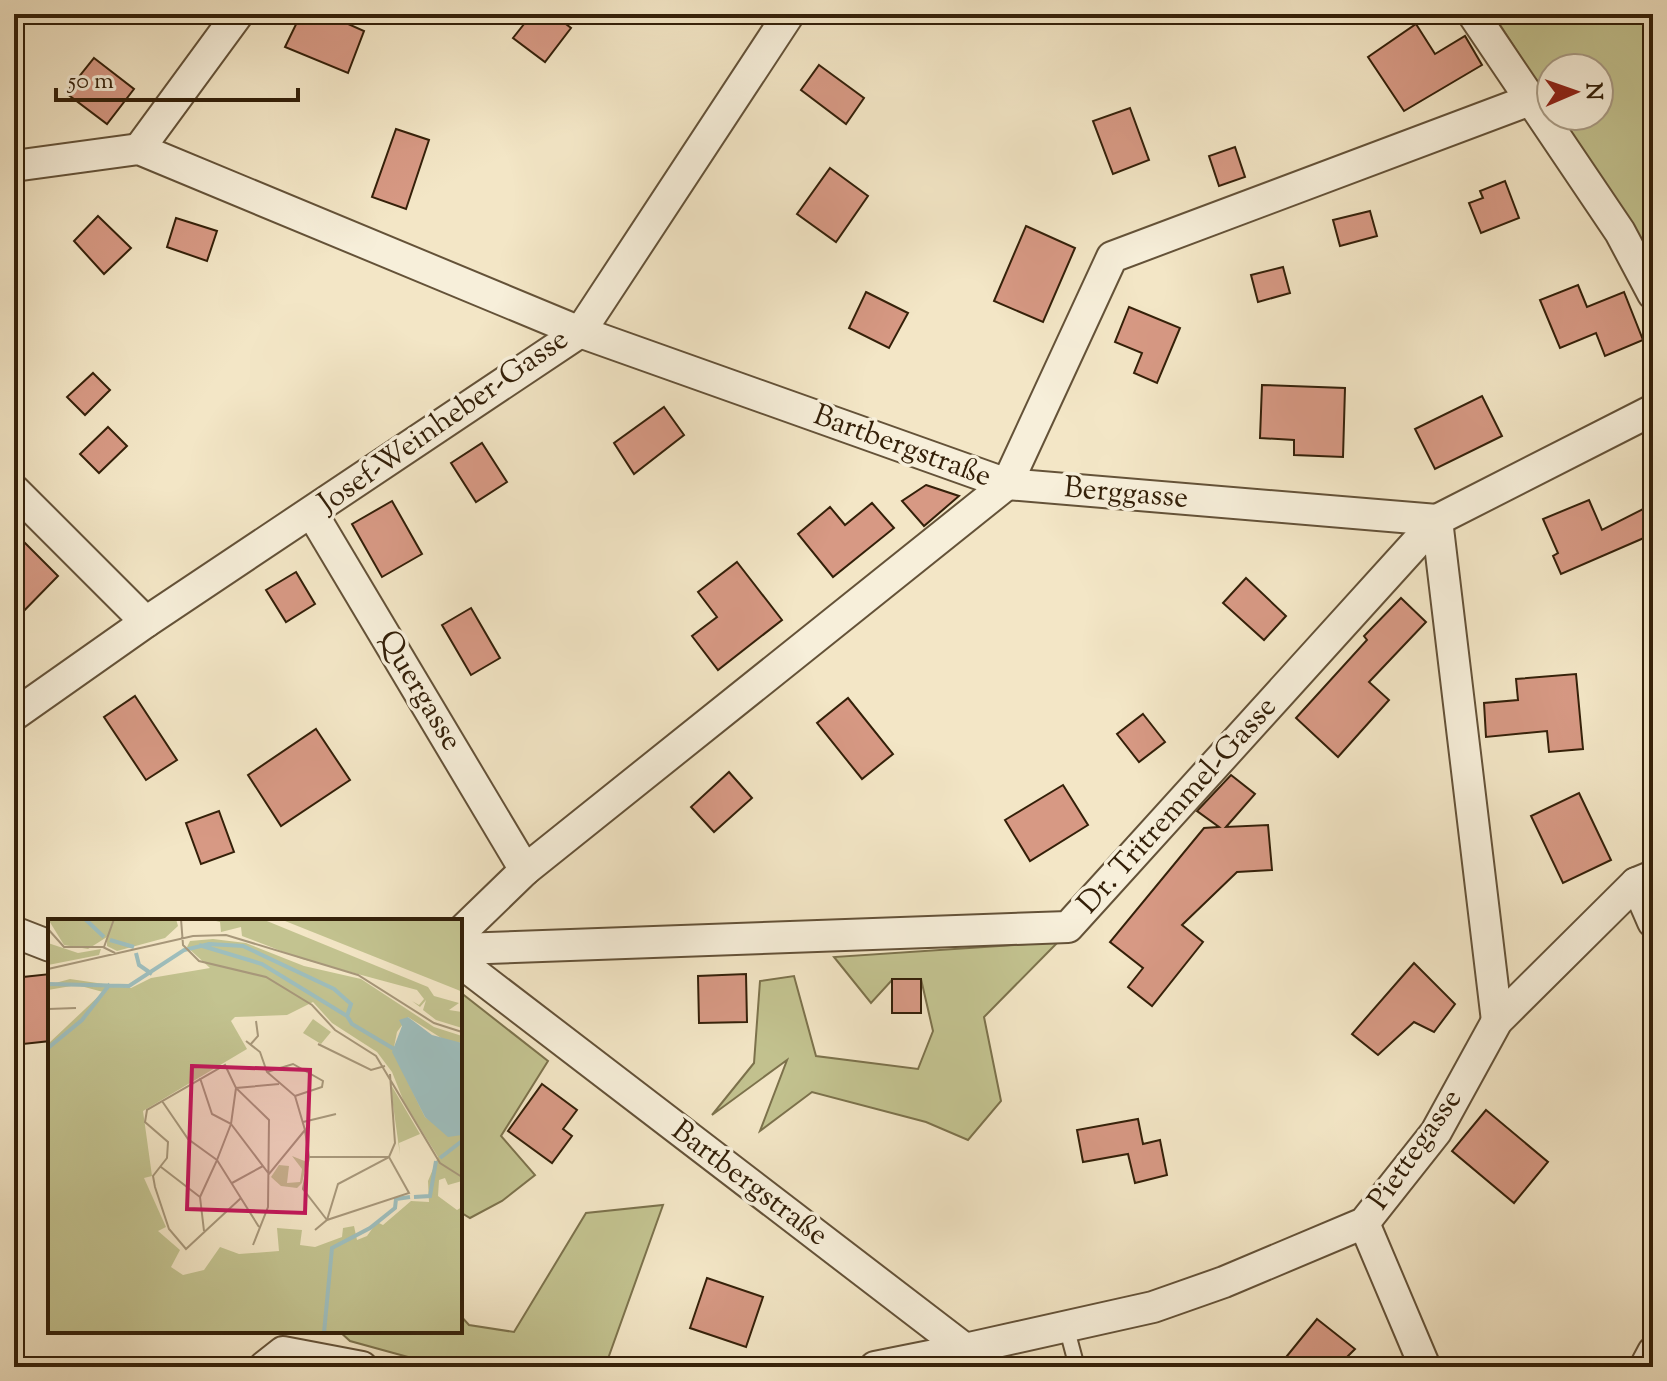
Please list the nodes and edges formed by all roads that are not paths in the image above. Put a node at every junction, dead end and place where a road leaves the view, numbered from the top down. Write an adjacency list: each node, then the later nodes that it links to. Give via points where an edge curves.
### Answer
1 (238, 14): 5 (street)
2 (789, 14): 8 (street)
3 (1473, 14): 4 (street)
4 (1530, 100): 7 (street, via 1620,232); 10 (street, via 1112,257)
5 (139, 149): 6 (street); 8 (street, Josef-Weinheber-Gasse)
6 (14, 166)
7 (1653, 294)
8 (580, 332): 10 (street, Bartbergstraße); 12 (street, Josef-Weinheber-Gasse)
9 (1653, 410): 13 (street, Dr. Tritremmel-Gasse)
10 (1007, 484): 13 (street, Berggasse); 16 (street, Bartbergstraße)
11 (14, 490): 14 (street)
12 (312, 513): 14 (street, Josef-Weinheber-Gasse); 16 (street, Quergasse)
13 (1437, 520): 22 (street, Dr. Tritremmel-Gasse, via 1068,927); 24 (street)
14 (146, 622): 15 (street, Josef-Weinheber-Gasse)
15 (14, 715)
16 (525, 870): 19 (street, Bartbergstraße)
17 (1645, 880): 18 (street); 24 (street, Piettegasse)
18 (1653, 922)
19 (462, 931)
20 (14, 932): 21 (street)
21 (48, 945)
22 (462, 949)
23 (462, 964): 27 (street, Bartbergstraße)
24 (1497, 1021): 25 (street, Piettegasse, via 1436,1132)
25 (1364, 1223): 26 (street, Piettegasse, via 1153,1307); 33 (street)
26 (1066, 1326): 27 (street, Piettegasse); 32 (lane)
27 (965, 1349): 31 (street)
28 (1653, 1352): 34 (street)
29 (264, 1367): 30 (street, via 283,1352)
30 (362, 1367)
31 (875, 1367)
32 (1077, 1367)
33 (1425, 1367)
34 (1645, 1367)

